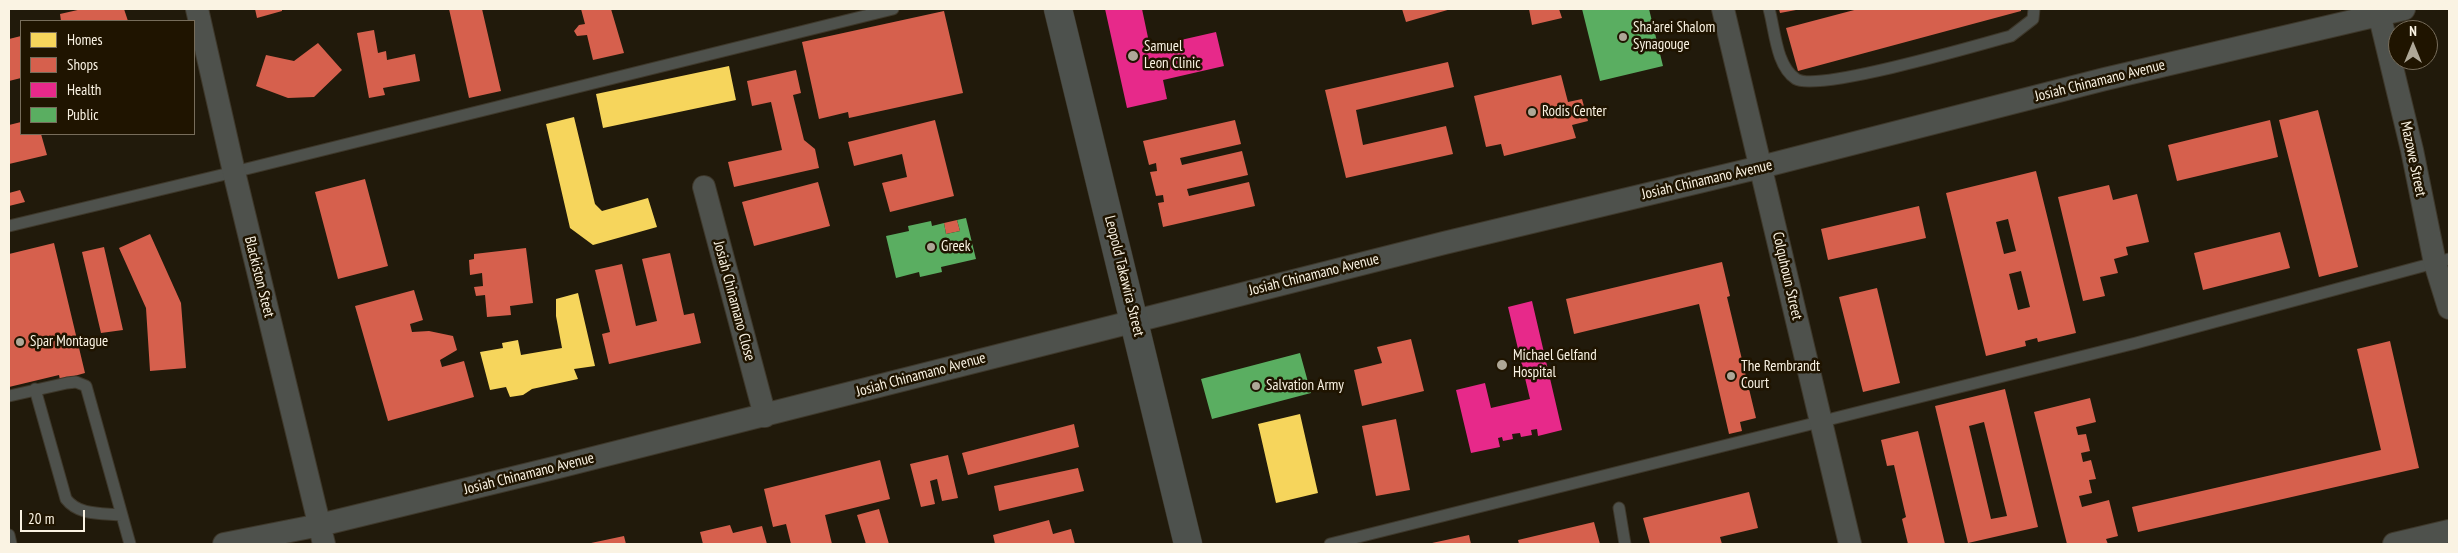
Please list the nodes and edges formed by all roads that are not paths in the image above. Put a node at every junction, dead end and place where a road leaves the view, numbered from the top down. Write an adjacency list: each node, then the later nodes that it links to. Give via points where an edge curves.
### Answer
1 (197, 9): 10 (street, Blackiston Steet)
2 (893, 9): 10 (lane)
3 (1058, 9): 15 (main road, Leopold Takawira Street)
4 (1723, 9): 9 (street, Colquhoun Street)
5 (1769, 9): 6 (lane, via 1783,65 1802,82 1848,78 2012,36 2033,19)
6 (2034, 9)
7 (2404, 9): 8 (street, Josiah Chinamano Avenue)
8 (2378, 12): 9 (street, Josiah Chinamano Avenue); 13 (street, Mazowe Street)
9 (1761, 167): 15 (street, Josiah Chinamano Avenue); 19 (street, Colquhoun Street)
10 (234, 172): 12 (lane); 24 (street, Blackiston Steet)
11 (704, 187): 18 (street, Josiah Chinamano Close)
12 (9, 226)
13 (2442, 261): 14 (street, Mazowe Street); 19 (lane, via 2136,343)
14 (2449, 303)
15 (1134, 320): 18 (street, Josiah Chinamano Avenue); 28 (main road, Leopold Takawira Street)
16 (35, 389): 17 (lane); 21 (lane, via 66,499 72,508); 21 (lane, via 76,382 86,386)
17 (9, 396)
18 (765, 416): 24 (street, Josiah Chinamano Avenue)
19 (1821, 421): 29 (lane); 31 (street, Colquhoun Street)
20 (1619, 508): 30 (lane)
21 (122, 515): 26 (lane)
22 (2449, 531): 32 (street)
23 (9, 535): 25 (lane)
24 (322, 535): 27 (street, Josiah Chinamano Avenue)
25 (11, 544)
26 (130, 544)
27 (224, 544)
28 (1188, 544)
29 (1330, 544)
30 (1626, 544)
31 (1850, 544)
32 (2394, 544)

